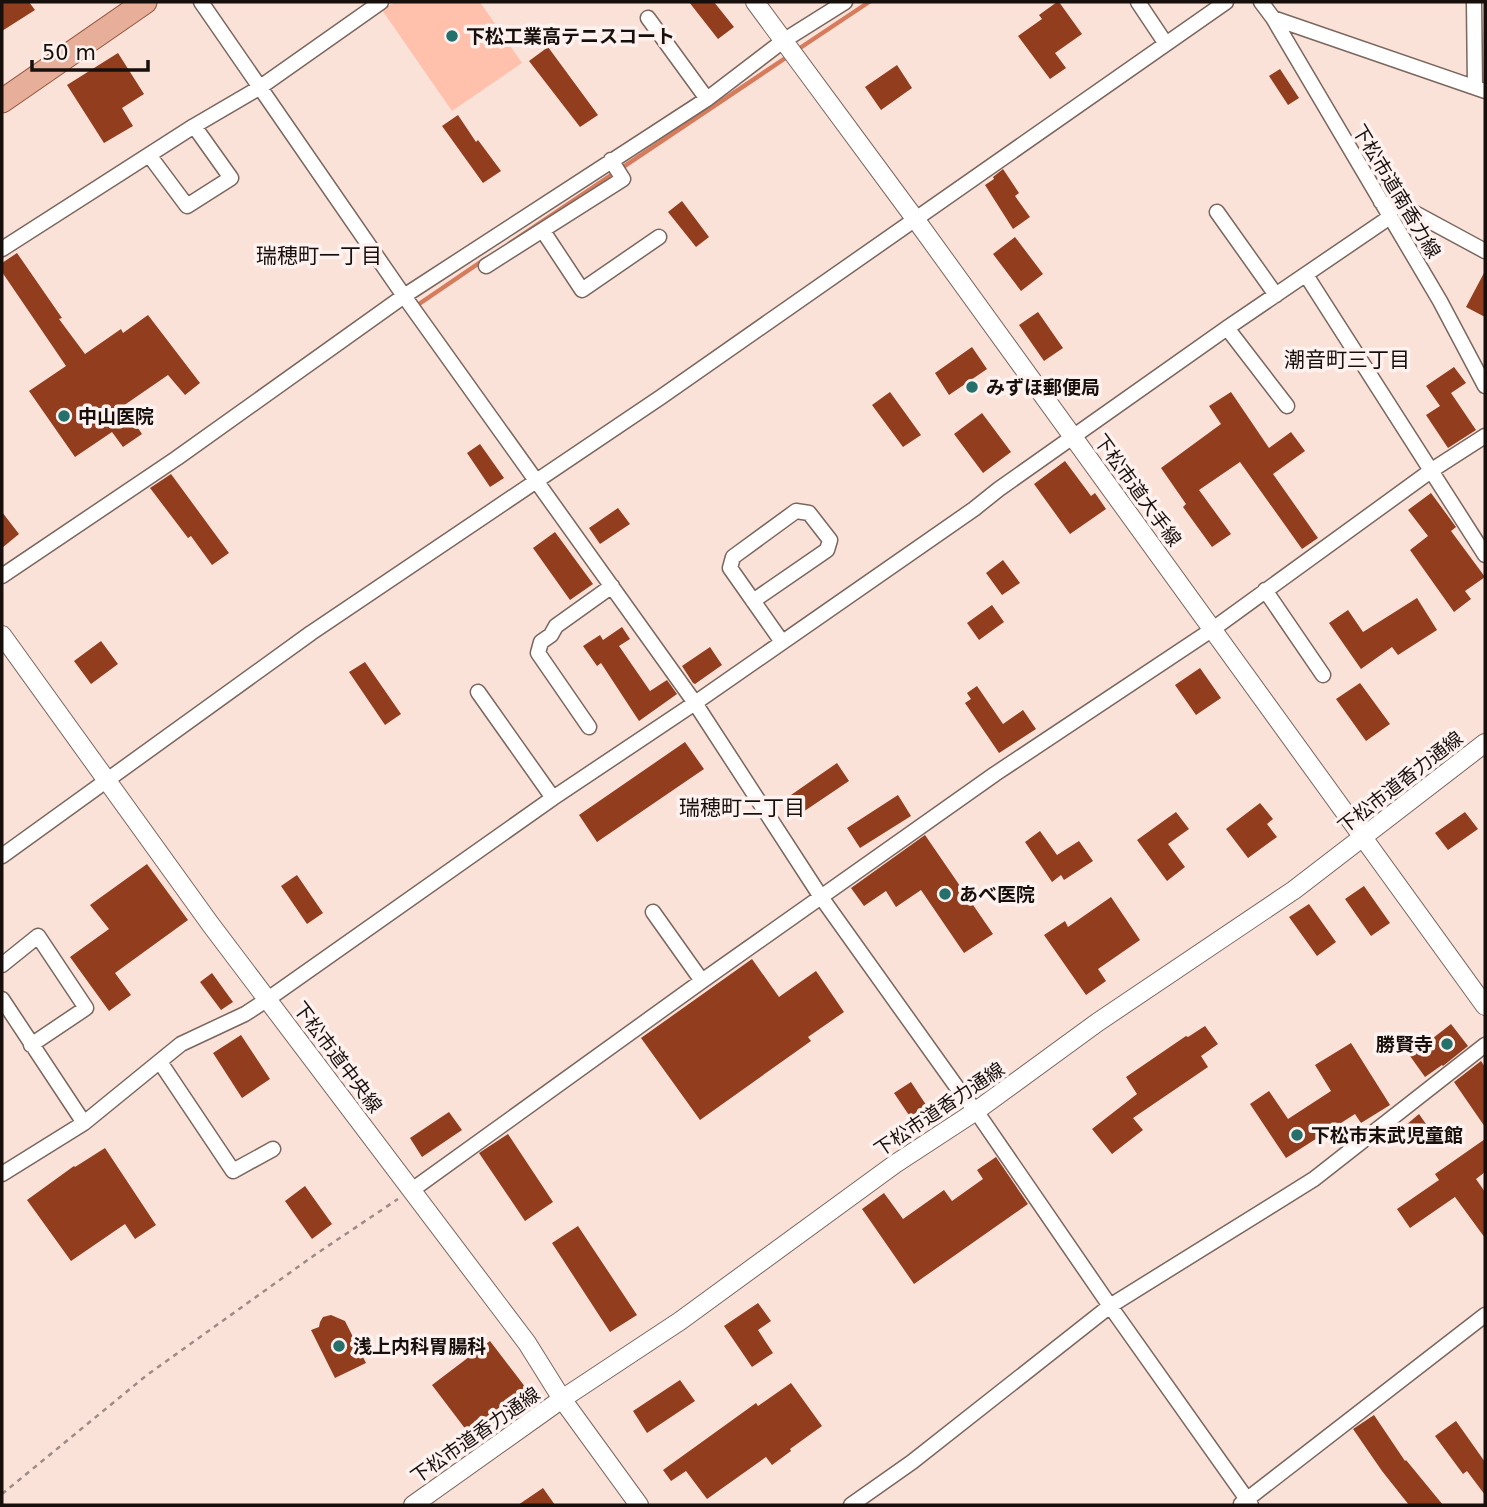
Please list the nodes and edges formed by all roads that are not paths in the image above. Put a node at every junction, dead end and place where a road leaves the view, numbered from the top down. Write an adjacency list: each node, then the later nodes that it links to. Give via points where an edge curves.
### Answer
1 (145, 2): 19 (main road)
2 (201, 2): 16 (street)
3 (381, 2): 16 (street)
4 (754, 2): 14 (street, 下松市道大手線)
5 (845, 2): 14 (street)
6 (1139, 2): 15 (street)
7 (1199, 2): 11 (street)
8 (1226, 2): 11 (street)
9 (1261, 2): 13 (street, 下松市道南香力線)
10 (1474, 2): 17 (street)
11 (1208, 15): 15 (street)
12 (648, 18): 18 (street)
13 (1273, 18): 17 (street); 23 (street, 下松市道南香力線)
14 (783, 41): 18 (street); 26 (street, 下松市道大手線)
15 (1166, 44): 26 (street)
16 (260, 88): 20 (street); 34 (street)
17 (1480, 89)
18 (707, 99): 22 (street)
19 (2, 101)
20 (194, 126): 21 (street); 21 (street, via 231,178 198,200 187,206)
21 (149, 155): 29 (street)
22 (611, 160): 27 (street, via 623,179); 34 (street)
23 (1381, 202): 25 (street, 下松市道南香力線); 30 (street, via 1410,211)
24 (1217, 212): 33 (street)
25 (1390, 217): 32 (street); 36 (street, 下松市道南香力線)
26 (916, 220): 39 (street, 下松市道大手線); 41 (street)
27 (543, 231): 28 (street, via 582,290); 31 (street)
28 (660, 237)
29 (2, 249)
30 (1485, 251)
31 (486, 266)
32 (1306, 275): 33 (street); 40 (street)
33 (1276, 295): 35 (street)
34 (404, 296): 41 (street); 43 (street)
35 (1227, 328): 37 (street); 39 (street)
36 (1485, 386)
37 (1287, 406)
38 (1485, 436): 40 (street)
39 (1073, 438): 47 (street, 下松市道大手線); 49 (street)
40 (1432, 470): 42 (street); 45 (street)
41 (537, 482): 44 (street); 55 (street, via 322,625)
42 (1485, 555)
43 (2, 576)
44 (612, 586): 52 (street); 53 (street, via 556,626 541,642 538,653)
45 (1265, 590): 47 (street); 50 (street)
46 (753, 601): 46 (street, via 827,550 830,540 810,513 796,511 733,557 730,568); 49 (street)
47 (1213, 629): 57 (street, 下松市道大手線); 59 (street)
48 (2, 635): 55 (street, 下松市道中央線)
49 (782, 642): 52 (street)
50 (1323, 675)
51 (478, 692): 56 (street)
52 (695, 703): 56 (street); 59 (street)
53 (589, 727)
54 (1485, 743): 57 (street, 下松市道香力通線)
55 (107, 780): 58 (street); 64 (street, 下松市道中央線)
56 (553, 798): 64 (street)
57 (1363, 837): 65 (street, 下松市道大手線); 69 (street, 下松市道香力通線)
58 (2, 856)
59 (821, 897): 62 (street); 69 (street)
60 (653, 912): 62 (street)
61 (2, 965): 66 (street, via 38,936 86,1008)
62 (702, 981): 73 (street)
63 (2, 999): 66 (street)
64 (268, 999): 68 (street, via 181,1044); 73 (street, 下松市道中央線)
65 (1485, 1006)
66 (31, 1045): 70 (street)
67 (1485, 1045): 74 (street, via 1314,1179)
68 (160, 1062): 70 (street); 71 (street, via 233,1171)
69 (976, 1111): 74 (street); 76 (street, 下松市道香力通線)
70 (84, 1123): 72 (street)
71 (273, 1149)
72 (2, 1174)
73 (412, 1190): 76 (street, 下松市道中央線, via 527,1343)
74 (1110, 1306): 77 (street); 80 (street)
75 (1485, 1315): 77 (street)
76 (562, 1399): 78 (street, 下松市道香力通線); 79 (street, 下松市道中央線)
77 (1246, 1504)
78 (413, 1505)
79 (639, 1505)
80 (851, 1505)

